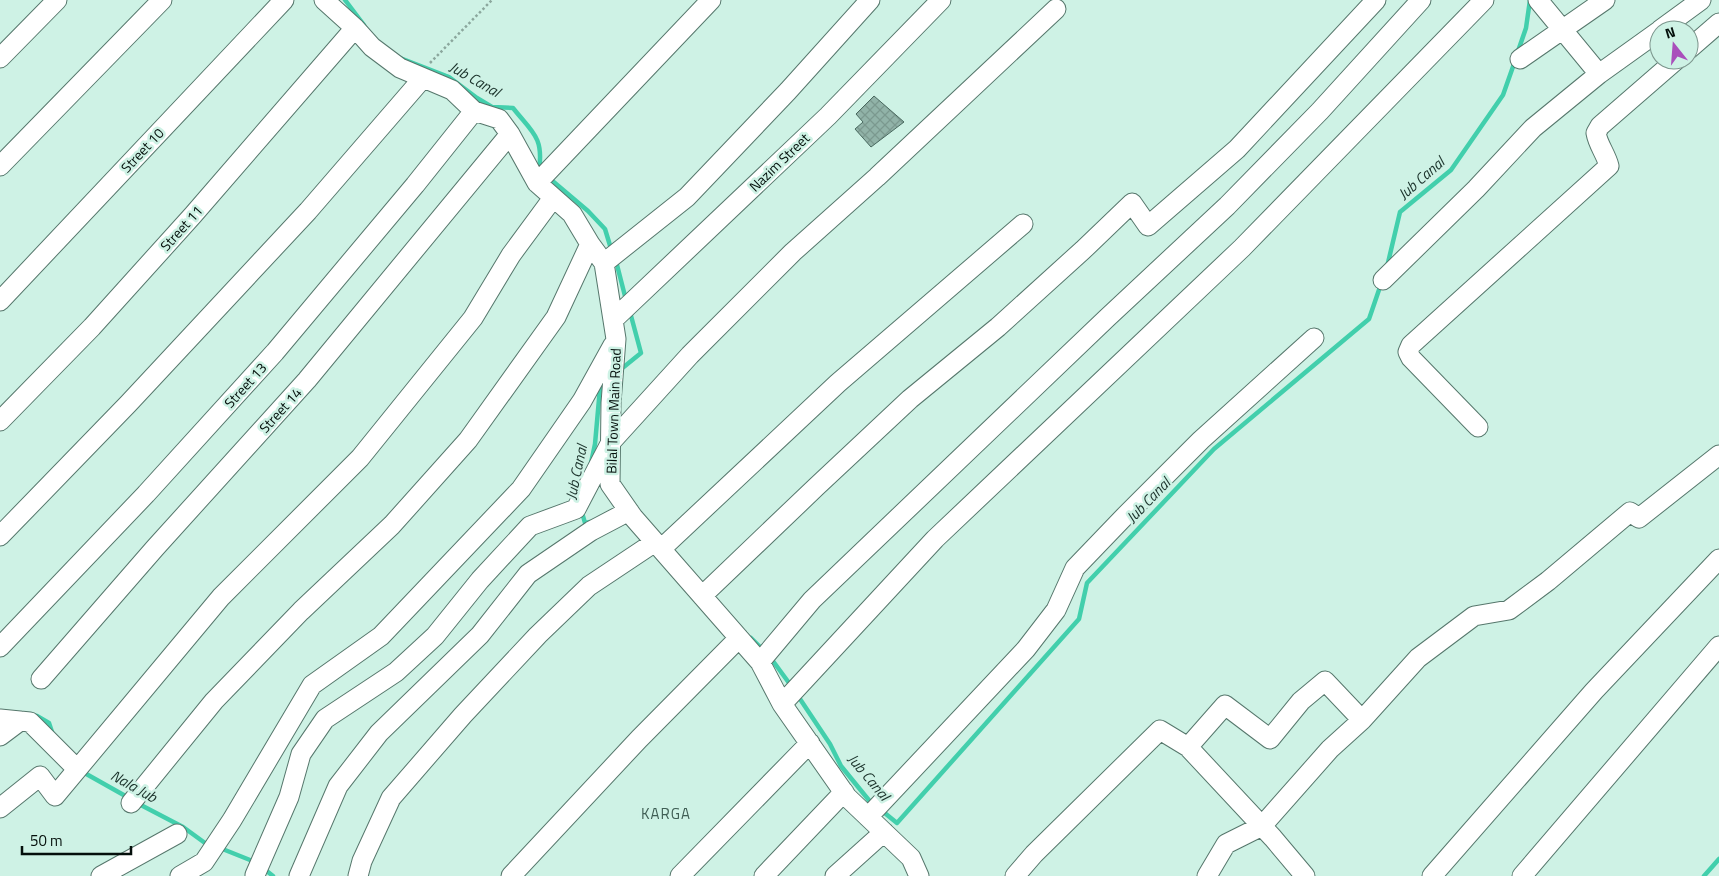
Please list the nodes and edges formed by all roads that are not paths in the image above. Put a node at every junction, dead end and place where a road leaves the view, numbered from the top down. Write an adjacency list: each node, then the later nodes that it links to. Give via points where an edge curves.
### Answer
1 (57, 0): 21 (street)
2 (162, 0): 28 (street)
3 (284, 0): 35 (street, Street 10)
4 (324, 0): 17 (street, Bilal Town Main Road)
5 (711, 0): 29 (street)
6 (870, 0): 33 (street, via 687,197)
7 (941, 0): 36 (street, Nazim Street, via 828,116)
8 (1376, 0): 47 (street, via 1237,149 1148,226 1132,203 998,327 910,399)
9 (1420, 0): 51 (street, via 1320,111 1227,206 812,600)
10 (1484, 0): 53 (street, via 1242,248 935,539)
11 (1538, 0): 18 (street)
12 (1606, 0): 18 (street)
13 (1701, 0): 15 (street)
14 (1056, 8): 41 (street, via 793,252 690,355)
15 (1673, 20)
16 (1719, 23): 20 (street)
17 (355, 28): 25 (street, Bilal Town Main Road, via 372,47 400,68); 39 (street, Street 11, via 92,327)
18 (1563, 30): 22 (street); 24 (street)
19 (1649, 37): 24 (street)
20 (1699, 40)
21 (0, 58)
22 (1520, 59)
23 (1664, 70): 40 (street, via 1600,126 1596,133 1597,142 1609,166 1411,345 1408,352 1411,358)
24 (1599, 74): 34 (street, via 1533,128)
25 (420, 76): 26 (street, Bilal Town Main Road, via 452,90); 44 (street, via 308,211)
26 (474, 111): 27 (street, Bilal Town Main Road, via 499,119); 50 (street, Street 13, via 275,352)
27 (510, 134): 29 (street, Bilal Town Main Road); 52 (street, Street 14, via 307,380)
28 (0, 166)
29 (536, 183): 30 (street, Bilal Town Main Road)
30 (553, 198): 32 (street, Bilal Town Main Road, via 572,214); 60 (street, via 511,255 473,318 360,458 221,597)
31 (1024, 224): 45 (street, via 838,383)
32 (590, 244): 33 (street, Bilal Town Main Road); 62 (street, via 556,317 468,440 392,525 301,611 214,701)
33 (604, 263): 36 (street, Bilal Town Main Road)
34 (1383, 280)
35 (0, 301)
36 (613, 320): 38 (street, Bilal Town Main Road)
37 (1314, 338): 64 (street, via 1201,440 1076,568 1056,610 1026,649)
38 (616, 339): 41 (street, Bilal Town Main Road); 70 (street, via 582,401 521,489 381,636 312,685 204,862)
39 (0, 421)
40 (1478, 427)
41 (610, 442): 43 (street, Bilal Town Main Road, via 610,484); 68 (street, via 576,509 530,526 480,580 435,636 396,672 324,719 300,754 289,797)
42 (1719, 455): 55 (street, via 1639,518 1630,512 1509,610 1474,616 1418,658)
43 (629, 511): 45 (street, Bilal Town Main Road); 71 (street, via 528,574 480,635 380,733 338,786)
44 (0, 536)
45 (658, 545): 47 (street, Bilal Town Main Road); 72 (street, via 589,586 463,715 391,798)
46 (1719, 559): 81 (street, via 1594,691)
47 (702, 596): 48 (street, Bilal Town Main Road)
48 (739, 638): 51 (street, Bilal Town Main Road); 73 (street, via 639,738)
49 (1719, 646): 82 (street)
50 (0, 647)
51 (760, 662): 53 (street, Bilal Town Main Road)
52 (41, 678)
53 (782, 704): 58 (street, Bilal Town Main Road)
54 (0, 719): 56 (street)
55 (1362, 720): 59 (street, via 1324,681 1301,701 1270,739 1225,705); 65 (street, via 1330,749)
56 (20, 721): 57 (street); 60 (street, via 30,722)
57 (0, 736)
58 (810, 744): 61 (street, Bilal Town Main Road); 74 (street)
59 (1188, 747): 65 (street); 78 (street, via 1160,730)
60 (77, 769): 63 (street, via 55,796 40,776)
61 (844, 792): 64 (street, Bilal Town Main Road); 75 (street)
62 (131, 804)
63 (0, 808)
64 (868, 817): 66 (street, Bilal Town Main Road)
65 (1262, 826): 79 (street, via 1226,844); 80 (street)
66 (884, 832): 76 (street); 77 (street, Bilal Town Main Road, via 911,858)
67 (177, 834): 69 (street)
68 (255, 875)
69 (101, 876)
70 (180, 876)
71 (298, 876)
72 (358, 876)
73 (511, 876)
74 (680, 876)
75 (764, 876)
76 (835, 876)
77 (919, 876)
78 (1015, 876)
79 (1207, 876)
80 (1305, 876)
81 (1432, 876)
82 (1522, 876)

